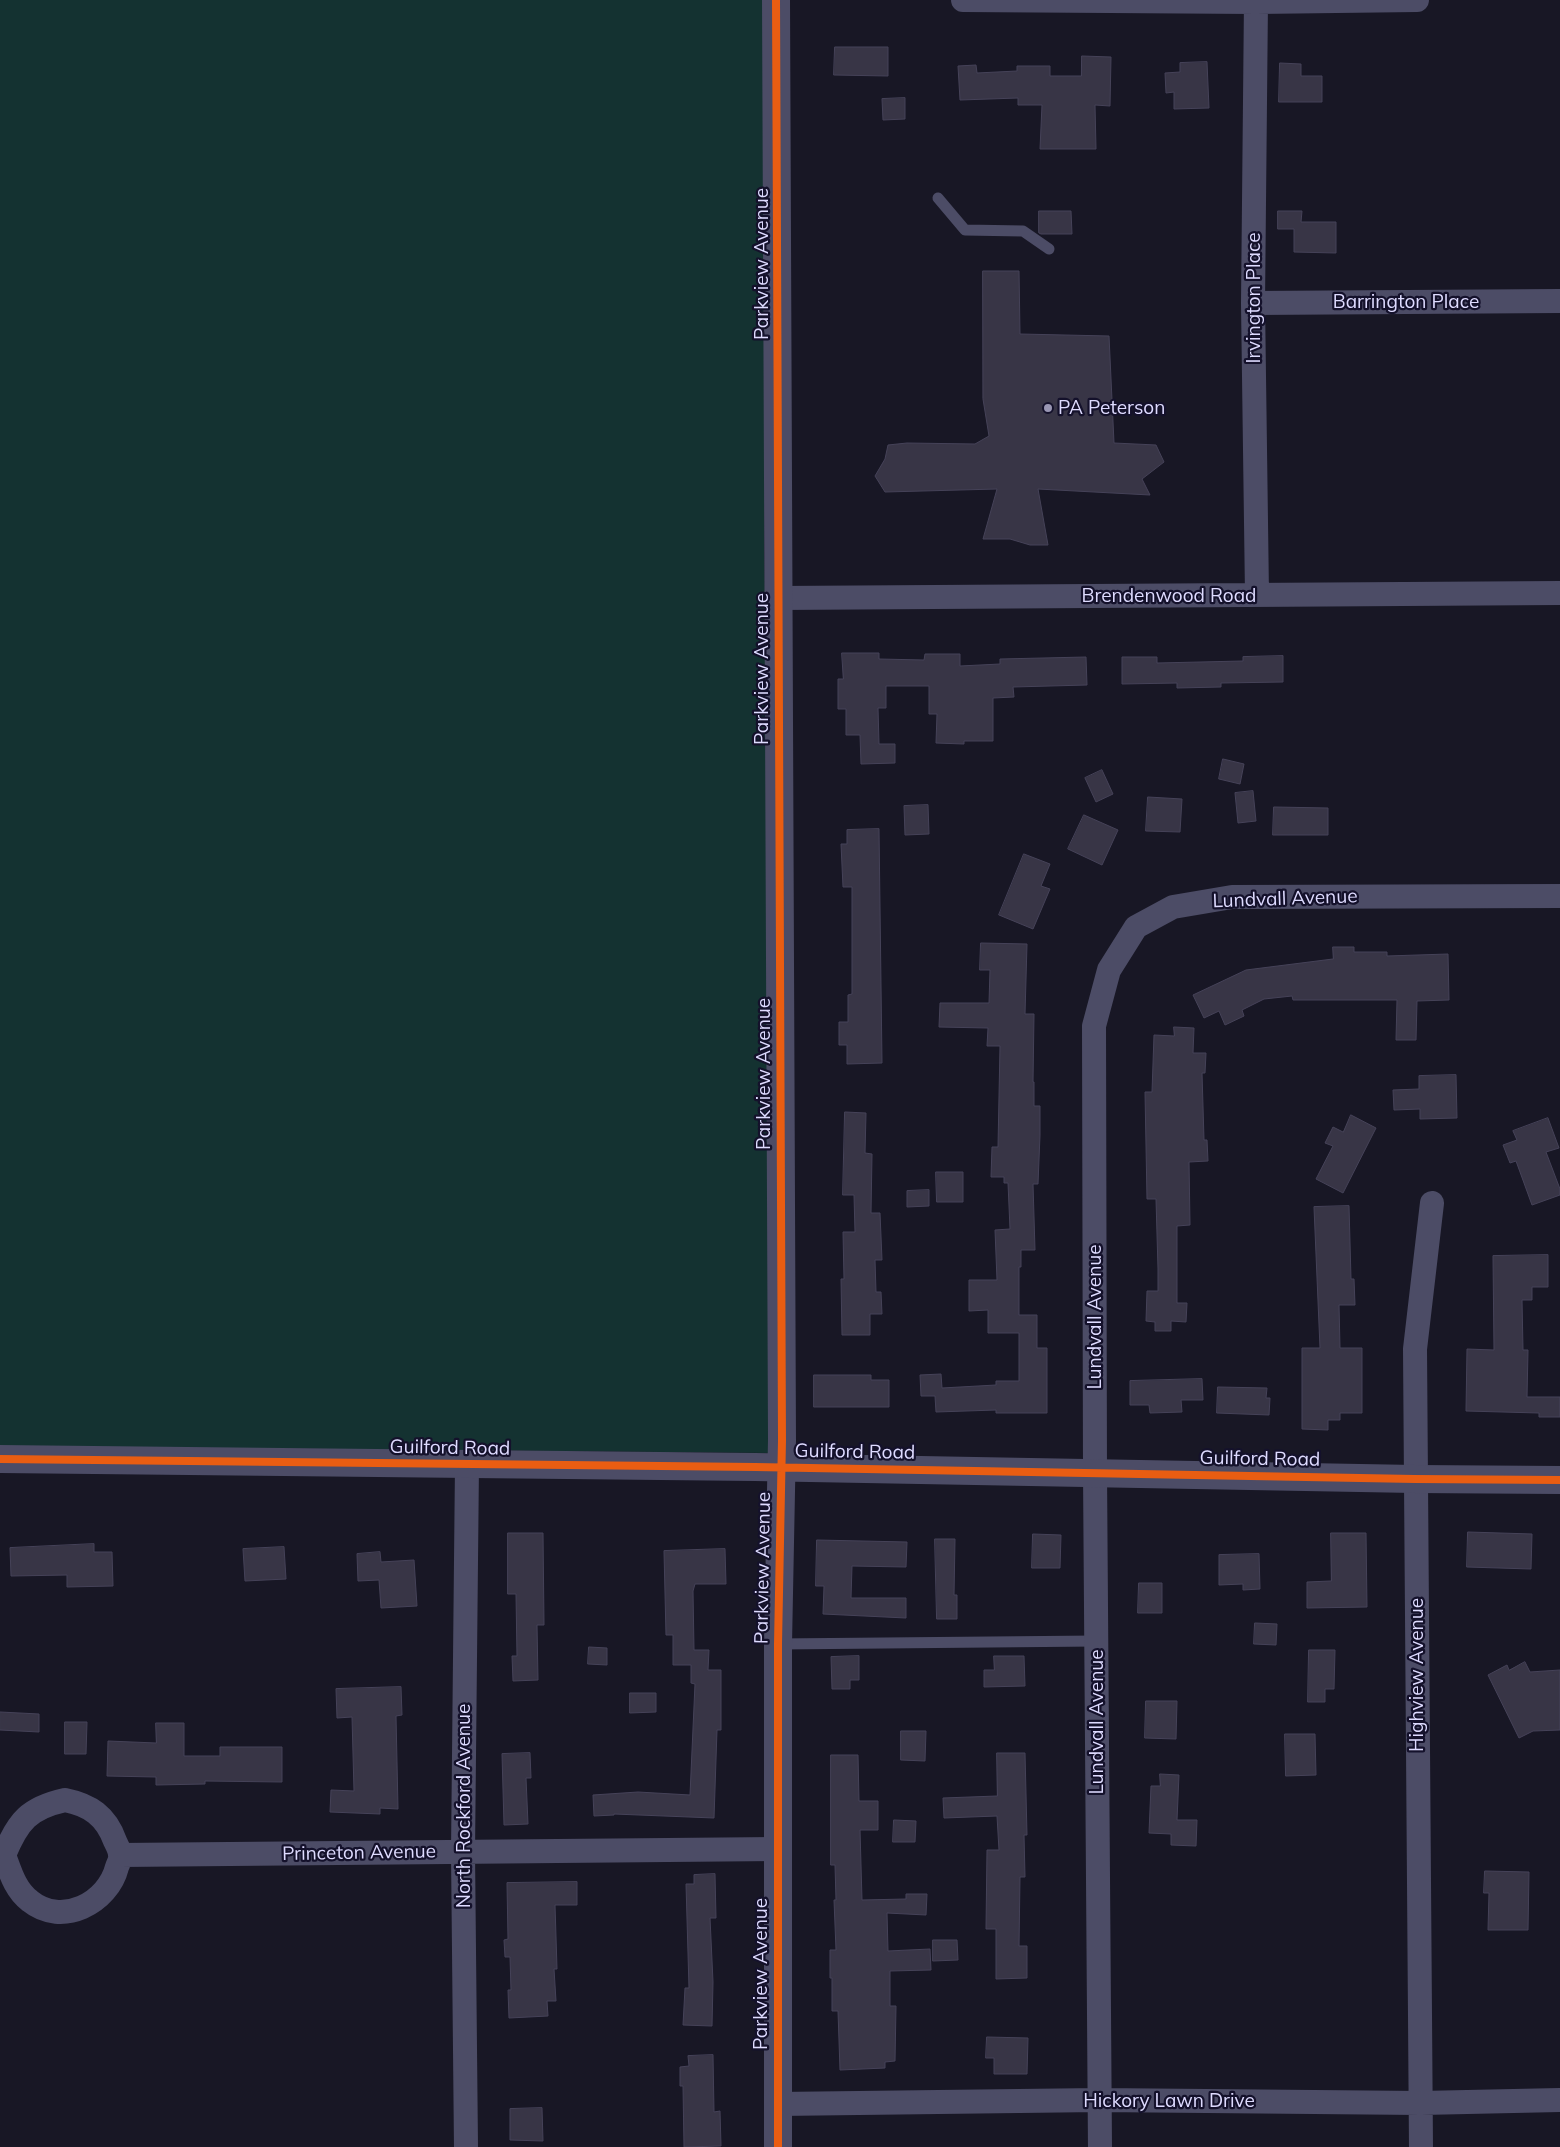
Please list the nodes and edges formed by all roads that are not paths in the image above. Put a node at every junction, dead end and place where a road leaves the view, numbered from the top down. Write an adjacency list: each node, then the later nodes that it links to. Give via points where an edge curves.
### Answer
1 (776, 0): 11 (street, Parkview Avenue)
2 (963, 0): 4 (street)
3 (1418, 0): 4 (street)
4 (1256, 1): 8 (street, Irvington Place)
5 (938, 198): 6 (lane, via 965,230 1023,231)
6 (1048, 249)
7 (1560, 301): 8 (street, Barrington Place)
8 (1253, 303): 10 (street, Irvington Place)
9 (1560, 593): 10 (street, Brendenwood Road)
10 (1257, 595): 11 (street, Brendenwood Road)
11 (778, 598): 16 (street, Parkview Avenue)
12 (1560, 896): 17 (street, Lundvall Avenue, via 1232,897 1172,907 1136,927 1109,970 1094,1026)
13 (1432, 1204): 18 (street, Highview Avenue, via 1415,1350)
14 (0, 1459): 15 (street, Guilford Road)
15 (467, 1464): 16 (street, Guilford Road); 23 (street, North Rockford Avenue)
16 (782, 1468): 17 (street, Guilford Road); 21 (street, Parkview Avenue)
17 (1095, 1472): 18 (street, Guilford Road); 20 (street, Lundvall Avenue)
18 (1415, 1480): 19 (street, Guilford Road); 28 (street, Highview Avenue)
19 (1560, 1480)
20 (1096, 1641): 21 (lane); 26 (street, Lundvall Avenue)
21 (778, 1644): 22 (street, Parkview Avenue)
22 (777, 1849): 23 (street, Princeton Avenue); 29 (street, Parkview Avenue)
23 (464, 1852): 25 (street, Princeton Avenue); 30 (street, North Rockford Avenue)
24 (2, 1855): 25 (street, via 13,1832 28,1815 45,1805 65,1800 83,1804 100,1815 112,1831); 25 (street, via 15,1884 29,1901 62,1912 85,1907 102,1895 115,1875)
25 (120, 1855)
26 (1099, 2100): 28 (street, Hickory Lawn Drive); 29 (street, Hickory Lawn Drive); 32 (street, Lundvall Avenue)
27 (1560, 2100): 28 (street, Hickory Lawn Drive)
28 (1420, 2103): 33 (street, Highview Avenue)
29 (778, 2104): 31 (street, Parkview Avenue)
30 (466, 2147)
31 (778, 2147)
32 (1100, 2147)
33 (1421, 2147)

